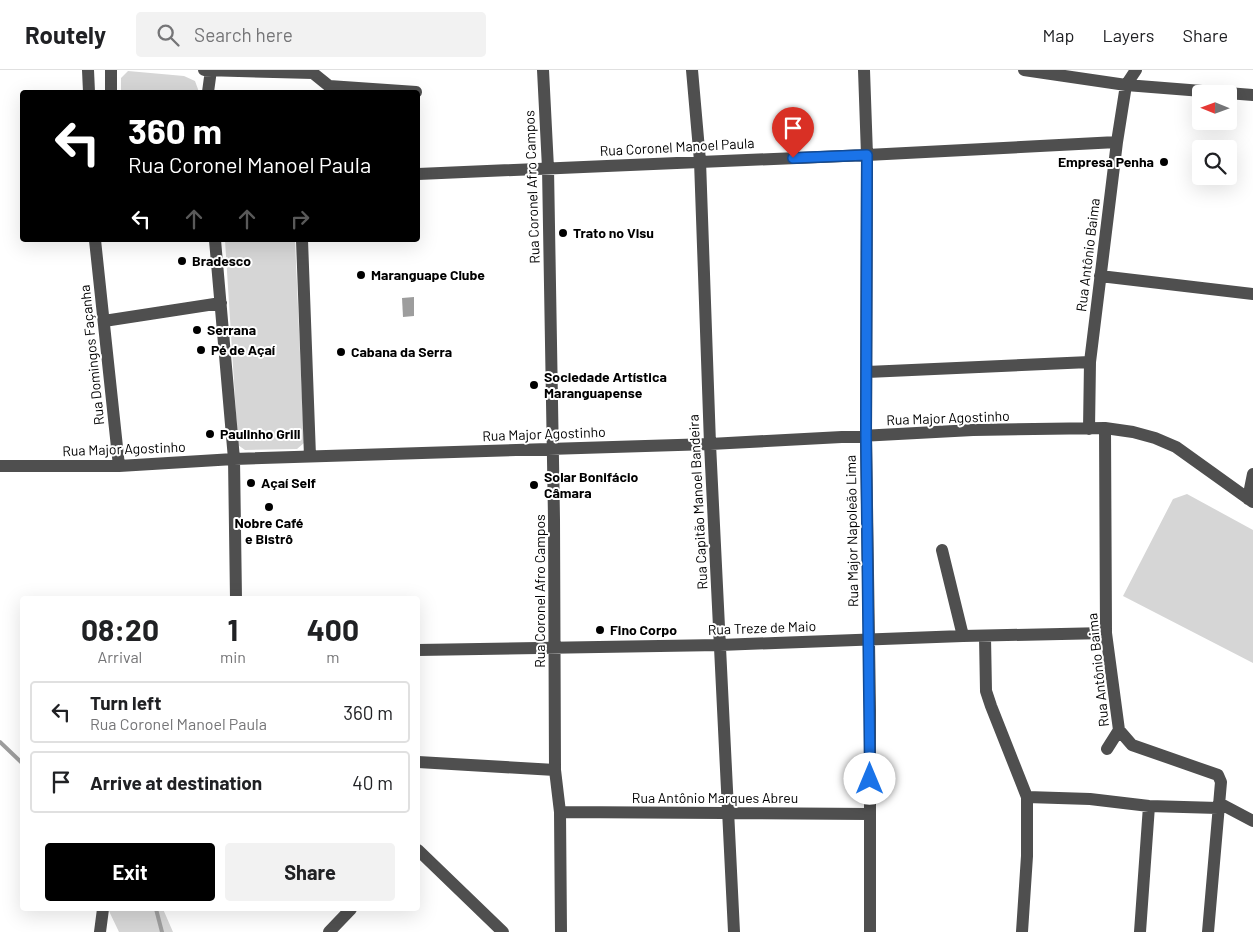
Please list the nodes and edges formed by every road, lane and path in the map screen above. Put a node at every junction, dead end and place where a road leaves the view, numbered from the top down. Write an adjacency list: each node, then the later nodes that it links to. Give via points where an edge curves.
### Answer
1 (88, 70): 13 (street)
2 (111, 70): 14 (street)
3 (204, 70): 4 (street)
4 (211, 70): 10 (street); 15 (street)
5 (543, 70): 21 (street, Rua Coronel Afro Campos)
6 (692, 70): 20 (street, Rua Capitão Manoel Bandeira)
7 (864, 70): 19 (street, Rua Major Napoleão Lima)
8 (1026, 70): 11 (street)
9 (1136, 70): 11 (street)
10 (313, 72): 12 (street)
11 (1126, 85): 17 (street); 18 (street, Rua Antônio Baima)
12 (329, 89): 16 (street)
13 (89, 90)
14 (111, 90)
15 (208, 90)
16 (358, 90)
17 (1253, 95)
18 (1117, 142): 19 (street, Rua Coronel Manoel Paula); 26 (street, Rua Antônio Baima)
19 (867, 155): 20 (street, Rua Coronel Manoel Paula); 31 (street, Rua Major Napoleão Lima)
20 (700, 161): 21 (street, Rua Coronel Manoel Paula); 35 (street, Rua Capitão Manoel Bandeira)
21 (548, 168): 22 (street, Rua Coronel Manoel Paula); 36 (street, Rua Coronel Afro Campos)
22 (420, 174)
23 (96, 242): 29 (street, Rua Domingos Façanha)
24 (215, 242): 28 (street)
25 (302, 242): 37 (street)
26 (1100, 276): 27 (street); 30 (street, Rua Antônio Baima)
27 (1253, 294)
28 (221, 303): 29 (street); 38 (street)
29 (104, 321): 40 (street, Rua Domingos Façanha)
30 (1090, 362): 31 (street); 33 (street, Rua Antônio Baima)
31 (867, 372): 34 (street, Rua Major Napoleão Lima)
32 (1105, 428): 33 (street, Rua Major Agostinho); 42 (street, Rua Major Agostinho, via 1133,432 1176,447); 45 (street, Rua Antônio Baima)
33 (1088, 429): 34 (street, Rua Major Agostinho, via 973,430)
34 (866, 436): 35 (street, Rua Major Agostinho); 48 (street, Rua Major Napoleão Lima)
35 (710, 444): 36 (street, Rua Major Agostinho); 49 (street, Rua Capitão Manoel Bandeira)
36 (552, 449): 37 (street, Rua Major Agostinho); 50 (street, Rua Coronel Afro Campos)
37 (310, 456): 38 (street, Rua Major Agostinho)
38 (234, 459): 40 (street, Rua Major Agostinho); 44 (street)
39 (0, 466): 40 (street, Rua Major Agostinho)
40 (119, 466)
41 (1253, 474): 42 (street)
42 (1251, 500)
43 (942, 550): 46 (street)
44 (236, 596)
45 (1106, 633): 47 (street, Rua Treze de Maio); 52 (street, Rua Antônio Baima)
46 (963, 636): 47 (street, Rua Treze de Maio); 48 (street, Rua Treze de Maio)
47 (985, 637): 56 (street, via 986,691)
48 (868, 640): 49 (street, Rua Treze de Maio); 61 (street, Rua Major Napoleão Lima)
49 (720, 645): 50 (street, Rua Treze de Maio); 60 (street, Rua Capitão Manoel Bandeira)
50 (555, 647): 51 (street, Rua Treze de Maio); 55 (street, Rua Coronel Afro Campos)
51 (420, 650)
52 (1119, 730): 53 (street); 57 (street, Rua Antônio Baima, via 1132,745 1218,775 1221,782)
53 (1107, 749)
54 (420, 762): 55 (street)
55 (555, 770): 59 (street, Rua Coronel Afro Campos)
56 (1028, 797): 58 (street, via 1090,799); 72 (street)
57 (1219, 805): 58 (street); 62 (street); 74 (street)
58 (1149, 806): 73 (street)
59 (560, 812): 60 (street, Rua Antônio Marques Abreu); 69 (street, Rua Coronel Afro Campos)
60 (729, 813): 61 (street, Rua Antônio Marques Abreu); 70 (street, Rua Capitão Manoel Bandeira)
61 (870, 814): 71 (street, Rua Major Napoleão Lima)
62 (1253, 821)
63 (420, 852): 68 (street)
64 (102, 911): 66 (street)
65 (349, 911): 67 (street)
66 (100, 932)
67 (329, 932)
68 (503, 932)
69 (561, 932)
70 (734, 932)
71 (870, 932)
72 (1022, 932)
73 (1140, 932)
74 (1208, 932)

